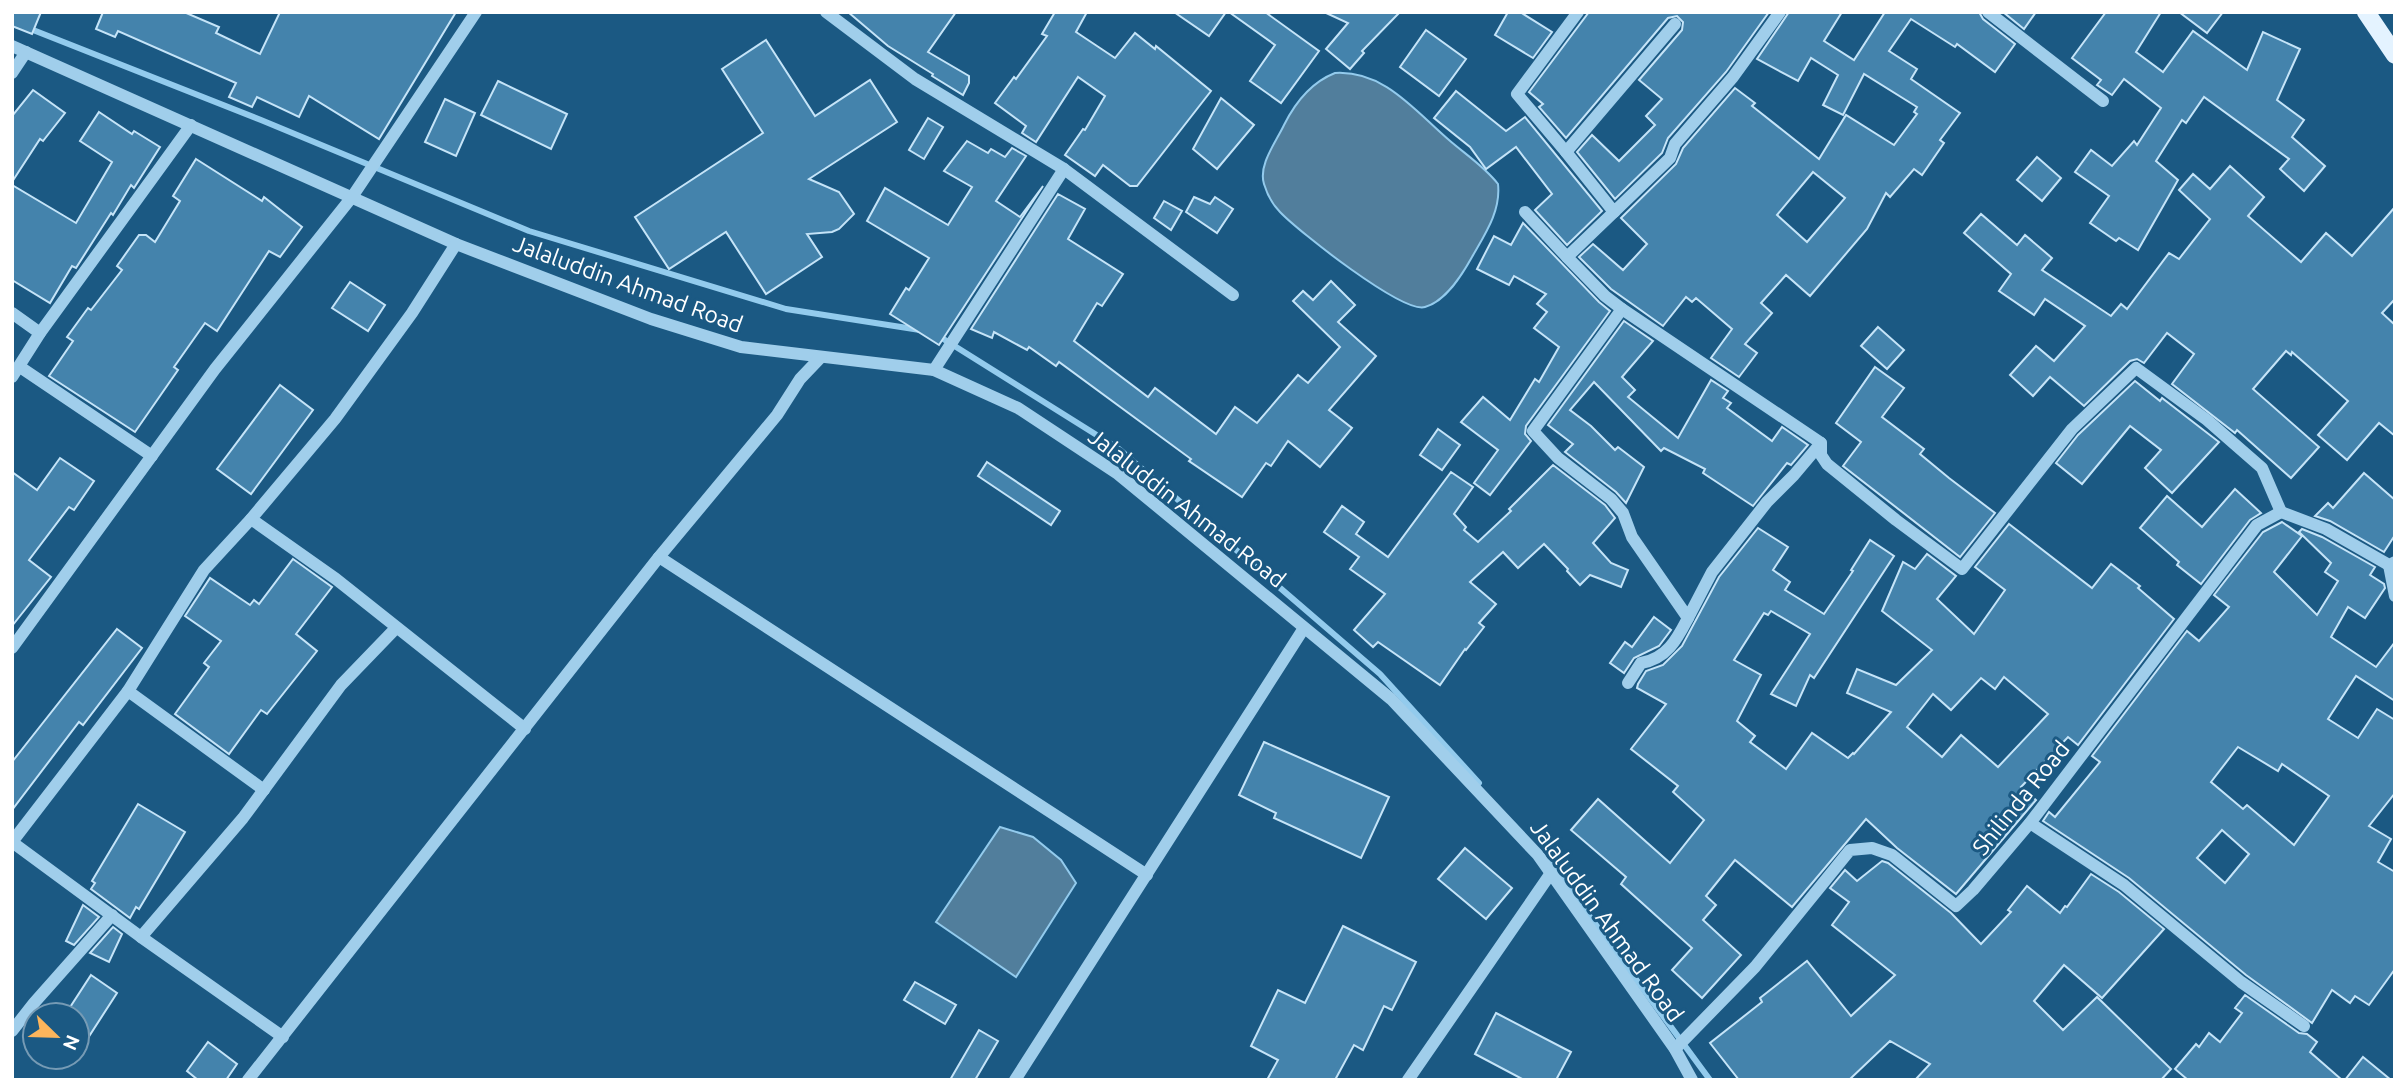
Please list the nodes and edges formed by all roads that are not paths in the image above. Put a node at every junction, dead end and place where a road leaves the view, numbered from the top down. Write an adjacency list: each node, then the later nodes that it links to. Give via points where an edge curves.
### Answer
1 (475, 12): 16 (street)
2 (825, 12): 15 (street, via 915,79)
3 (1578, 12): 14 (street, via 1517,94)
4 (1780, 12): 18 (street, via 1733,77 1675,144 1670,158)
5 (1988, 12): 12 (street)
6 (2366, 12): 10 (main road)
7 (1675, 24): 14 (street)
8 (12, 46): 9 (street, Jalaluddin Ahmad Road)
9 (26, 52): 11 (street); 13 (street, Jalaluddin Ahmad Road)
10 (2395, 55)
11 (12, 73)
12 (2102, 101)
13 (191, 125): 16 (street, Jalaluddin Ahmad Road); 24 (street)
14 (1566, 152): 18 (street)
15 (1064, 169): 21 (street); 26 (street)
16 (352, 197): 19 (street, Jalaluddin Ahmad Road); 29 (street)
17 (1525, 212): 20 (street)
18 (1615, 212): 20 (street)
19 (456, 244): 25 (street, Jalaluddin Ahmad Road, via 651,319 741,347); 31 (street, via 335,419)
20 (1567, 257): 22 (street)
21 (1233, 295)
22 (1622, 309): 28 (street); 35 (street, via 1533,431 1623,513 1632,537)
23 (12, 313): 24 (street)
24 (40, 333): 27 (street)
25 (821, 357): 26 (street, Jalaluddin Ahmad Road); 32 (street)
26 (934, 370): 37 (street, Jalaluddin Ahmad Road, via 1018,408 1118,474)
27 (16, 372): 29 (street)
28 (1821, 443): 30 (street, via 1827,464 1962,569 2072,429 2136,368 2262,468); 35 (street, via 1712,572)
29 (152, 456): 38 (street)
30 (2281, 512): 33 (street, via 2326,529); 43 (street, Shilinda Road, via 2257,525)
31 (251, 519): 36 (street); 40 (street, via 204,570)
32 (659, 556): 41 (street); 45 (street)
33 (2392, 564): 34 (street)
34 (2395, 596)
35 (1688, 618): 39 (street, via 1663,655 1641,663)
36 (397, 628): 41 (street); 42 (street, via 341,685)
37 (1304, 628): 44 (street, Jalaluddin Ahmad Road, via 1391,699); 45 (street)
38 (12, 648)
39 (1628, 683)
40 (128, 691): 42 (street); 46 (street, via 12,842)
41 (525, 729): 50 (street)
42 (264, 790): 47 (street)
43 (2030, 823): 48 (street, via 2124,885 2241,982); 51 (street, Shilinda Road, via 1956,906 1892,855 1872,848 1850,850 1755,967)
44 (1551, 873): 51 (street, Jalaluddin Ahmad Road); 54 (street)
45 (1147, 875): 53 (street)
46 (112, 915): 47 (street); 49 (street)
47 (141, 937): 50 (street)
48 (2304, 1026)
49 (12, 1031)
50 (283, 1037): 52 (street)
51 (1675, 1049): 55 (street, Jalaluddin Ahmad Road)
52 (248, 1080)
53 (1015, 1080)
54 (1408, 1080)
55 (1692, 1080)

